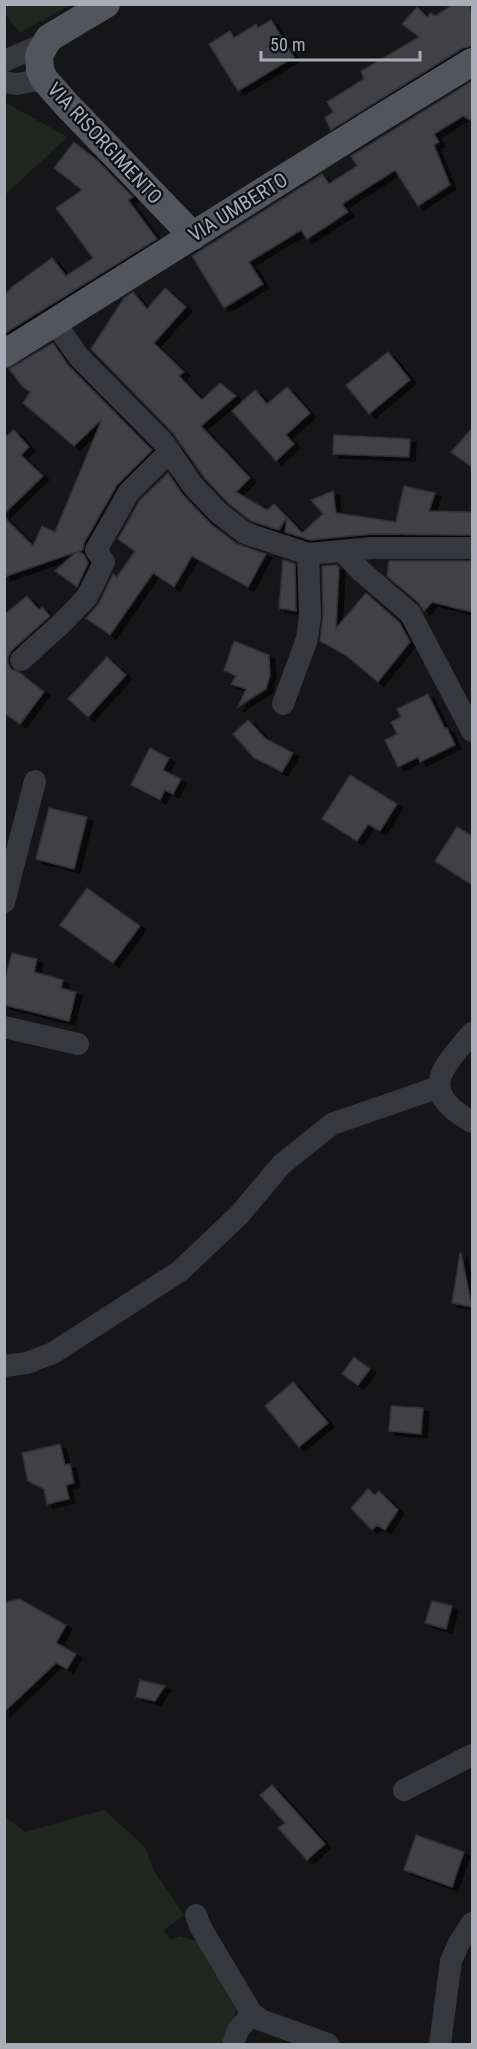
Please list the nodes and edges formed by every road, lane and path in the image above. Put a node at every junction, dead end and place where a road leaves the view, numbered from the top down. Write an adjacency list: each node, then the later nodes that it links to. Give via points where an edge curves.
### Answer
1 (106, 4): 2 (main road)
2 (44, 44): 3 (street); 5 (main road, VIA RISORGIMENTO, via 39,62)
3 (4, 61)
4 (472, 62): 7 (main road, VIA UMBERTO)
5 (44, 79): 6 (street, via 18,84); 7 (main road, VIA RISORGIMENTO)
6 (4, 82)
7 (193, 236): 8 (main road, VIA UMBERTO)
8 (54, 323): 9 (main road, VIA UMBERTO); 10 (street, via 78,356)
9 (4, 354)
10 (169, 452): 13 (street, via 193,486 246,533); 14 (street, via 129,492 115,516 96,550 104,562 87,597)
11 (472, 548): 12 (street)
12 (342, 551): 13 (street); 16 (street, via 410,613)
13 (308, 554): 15 (street, via 307,639)
14 (21, 660)
15 (283, 704)
16 (472, 731)
17 (36, 781): 18 (street)
18 (4, 902)
19 (4, 1027): 21 (street)
20 (472, 1033): 22 (street, via 449,1061)
21 (78, 1044)
22 (438, 1087): 23 (street, via 454,1112); 24 (street, via 332,1124 282,1164 239,1215 180,1271 54,1353)
23 (472, 1122)
24 (4, 1366)
25 (472, 1755): 26 (street)
26 (404, 1790)
27 (196, 1915): 29 (street)
28 (472, 1923): 32 (street, via 451,1961)
29 (252, 2014): 30 (street, via 238,2030); 31 (street)
30 (233, 2044)
31 (328, 2044)
32 (440, 2044)

